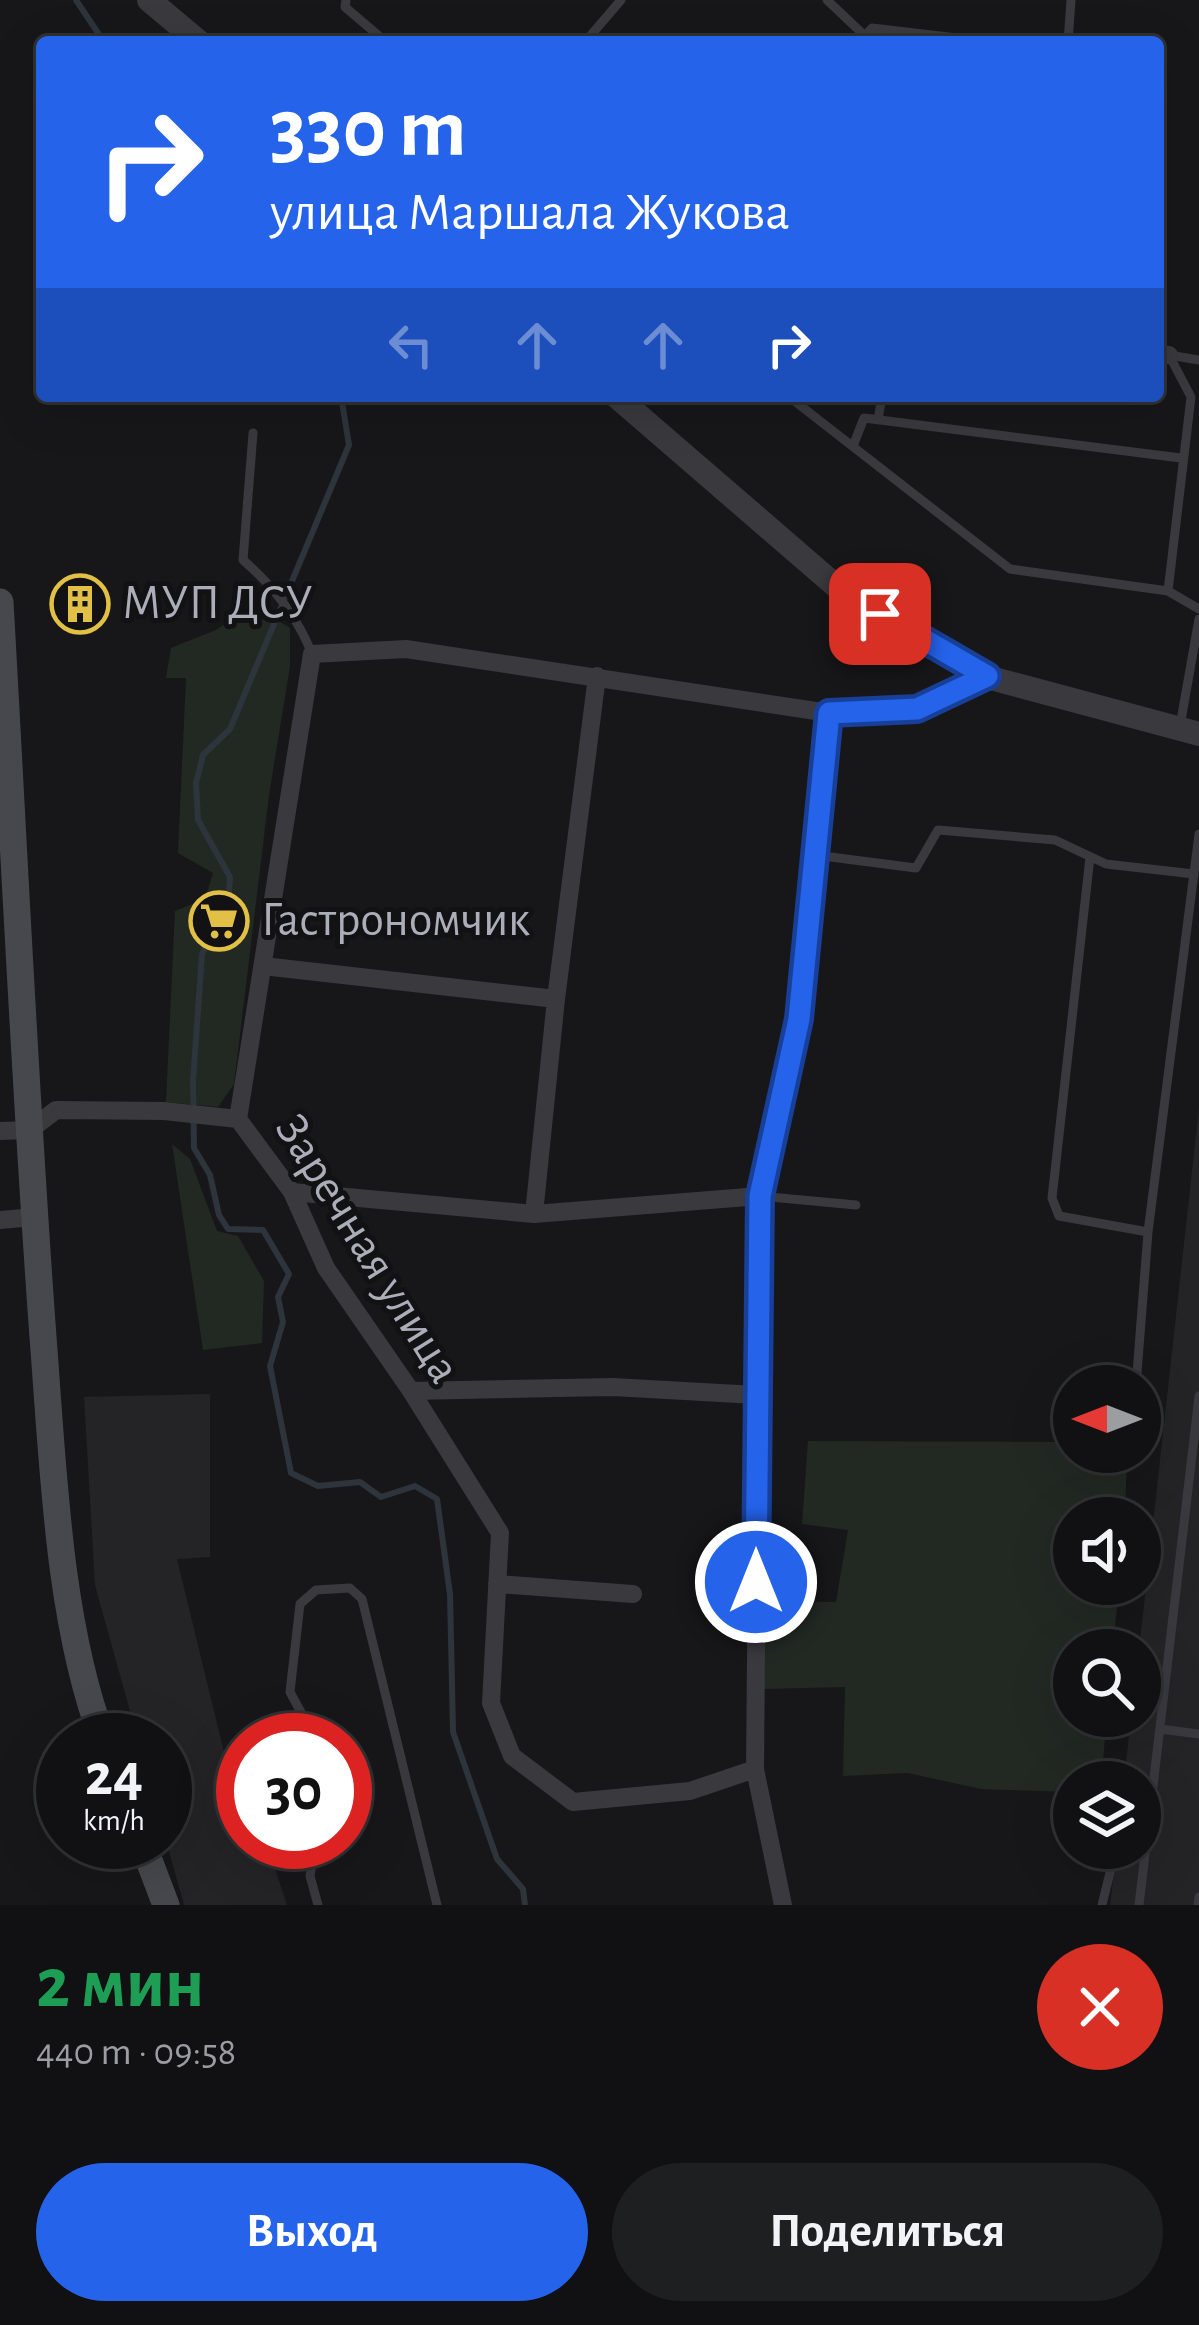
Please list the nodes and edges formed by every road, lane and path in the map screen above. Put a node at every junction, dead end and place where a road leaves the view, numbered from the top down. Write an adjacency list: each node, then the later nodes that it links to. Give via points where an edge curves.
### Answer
1 (148, 0): 6 (street)
2 (346, 0): 7 (lane, via 345,8)
3 (621, 0): 8 (lane)
4 (826, 0): 9 (lane)
5 (1071, 0): 12 (lane)
6 (192, 36)
7 (379, 36)
8 (590, 36)
9 (859, 36)
10 (865, 36): 11 (lane, via 872,28)
11 (940, 36)
12 (1068, 36)
13 (1164, 354): 14 (lane); 21 (lane, via 1191,398)
14 (1199, 360)
15 (623, 402): 28 (street, via 844,593)
16 (796, 402): 20 (lane)
17 (881, 402): 18 (lane)
18 (878, 420): 20 (lane, via 864,418); 21 (lane)
19 (253, 433): 26 (lane, via 243,560 300,623)
20 (853, 446): 22 (lane, via 1010,569)
21 (1181, 458): 22 (lane)
22 (1168, 591): 24 (lane)
23 (0, 602): 39 (main road)
24 (1199, 609)
25 (1199, 619): 30 (lane)
26 (313, 654): 27 (street, via 406,649); 36 (street, Заречная улица)
27 (597, 676): 29 (street); 37 (street)
28 (987, 676): 29 (street, via 917,709); 30 (street)
29 (829, 713): 33 (street)
30 (1189, 733)
31 (1199, 834): 32 (lane)
32 (1198, 845): 35 (lane)
33 (815, 855): 34 (lane, via 916,868 938,830 1054,840); 42 (street, via 799,1019)
34 (1090, 857): 35 (lane); 47 (lane, via 1052,1198 1059,1216)
35 (1194, 874): 47 (lane)
36 (263, 966): 37 (street); 38 (street, Заречная улица)
37 (556, 999): 44 (street)
38 (238, 1119): 39 (street, via 56,1111); 41 (street, Заречная улица)
39 (30, 1130): 40 (street); 45 (main road)
40 (0, 1132)
41 (292, 1192): 44 (street); 49 (street, Заречная улица, via 326,1268)
42 (760, 1196): 43 (lane); 44 (street); 50 (street)
43 (856, 1204)
44 (534, 1214)
45 (34, 1217): 46 (street); 54 (main road, via 56,1493)
46 (0, 1220)
47 (1148, 1232): 48 (lane)
48 (1138, 1365)
49 (411, 1391): 50 (street, via 613,1387); 52 (street, Заречная улица, via 500,1533)
50 (756, 1395): 59 (street)
51 (1199, 1396): 56 (lane)
52 (497, 1584): 53 (street); 59 (street, Заречная улица, via 491,1703 512,1756 573,1802 690,1792)
53 (633, 1594)
54 (93, 1713)
55 (301, 1713): 66 (lane, via 290,1692 300,1604 316,1590 350,1588 362,1599)
56 (1161, 1720)
57 (1161, 1729): 58 (lane)
58 (1199, 1734)
59 (755, 1768): 67 (street)
60 (152, 1869): 64 (main road)
61 (311, 1869): 65 (lane)
62 (1111, 1869): 68 (lane)
63 (1144, 1869): 69 (lane)
64 (166, 1905)
65 (318, 1905)
66 (437, 1905)
67 (783, 1905)
68 (1102, 1905)
69 (1139, 1905)

